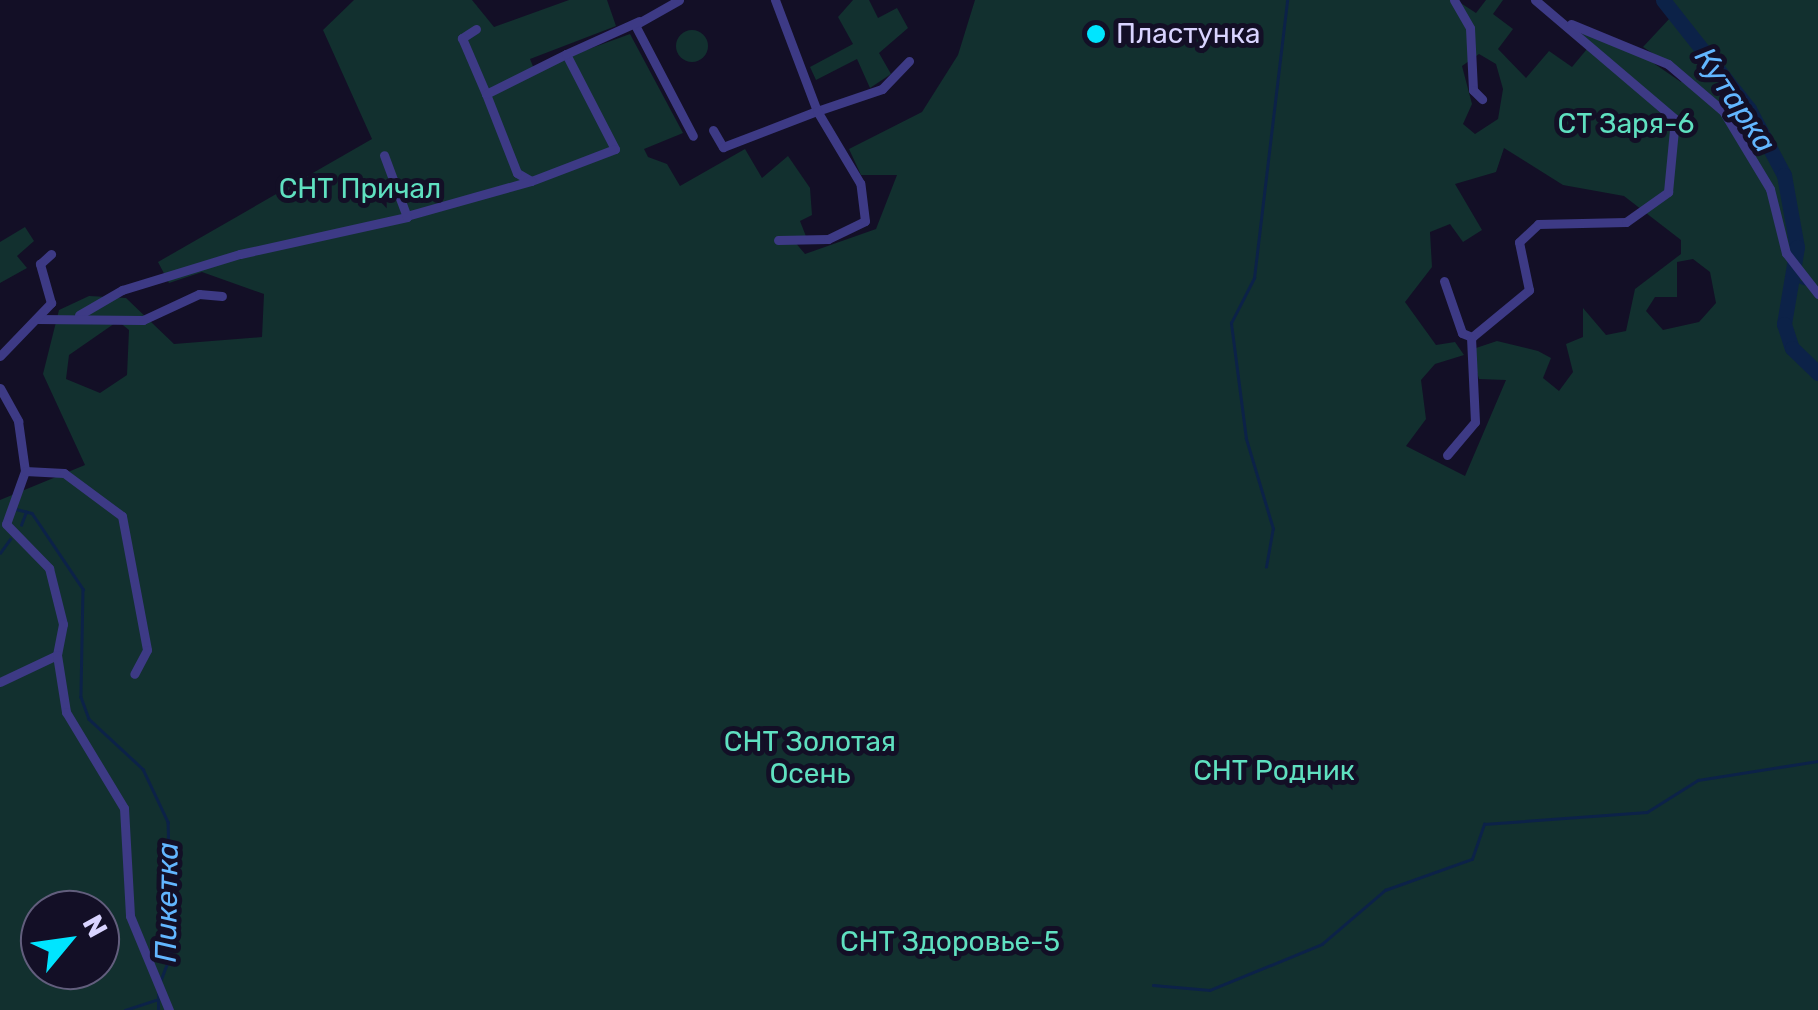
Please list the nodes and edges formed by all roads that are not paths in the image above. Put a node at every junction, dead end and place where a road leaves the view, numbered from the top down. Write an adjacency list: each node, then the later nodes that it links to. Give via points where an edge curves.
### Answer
1 (680, 0): 5 (street)
2 (775, 0): 12 (street)
3 (1454, 0): 11 (street, via 1470,28 1472,90)
4 (1535, 0): 6 (street)
5 (639, 21): 8 (street); 14 (street)
6 (1568, 24): 21 (street, via 1668,64 1723,111 1758,162 1796,266); 25 (street, via 1675,119 1668,192 1626,222 1538,224 1519,242 1529,290)
7 (476, 28): 10 (street, via 462,38)
8 (566, 54): 10 (street); 16 (street, via 615,148)
9 (909, 61): 12 (street, via 882,89)
10 (486, 94): 16 (street, via 517,174)
11 (1482, 100)
12 (818, 111): 13 (street, via 724,146); 18 (street, via 860,182 865,221 815,242)
13 (713, 130)
14 (693, 136)
15 (384, 155): 17 (street)
16 (531, 181): 17 (street)
17 (410, 214): 23 (street, via 122,290)
18 (778, 240)
19 (52, 254): 24 (street, via 40,264 51,303)
20 (1444, 281): 25 (street, via 1462,334)
21 (1818, 294)
22 (222, 296): 23 (street, via 199,294 143,320)
23 (79, 315): 24 (street)
24 (37, 318): 26 (street)
25 (1472, 337): 28 (street, via 1465,346 1476,422)
26 (0, 356)
27 (0, 388): 29 (street, via 18,421)
28 (1446, 455)
29 (25, 471): 30 (street); 32 (street, via 64,473 122,516 147,650)
30 (3, 526): 31 (street, via 49,568 63,624)
31 (57, 656): 33 (street); 34 (street, via 66,712 124,808 130,916)
32 (134, 674)
33 (0, 682)
34 (170, 1010)

